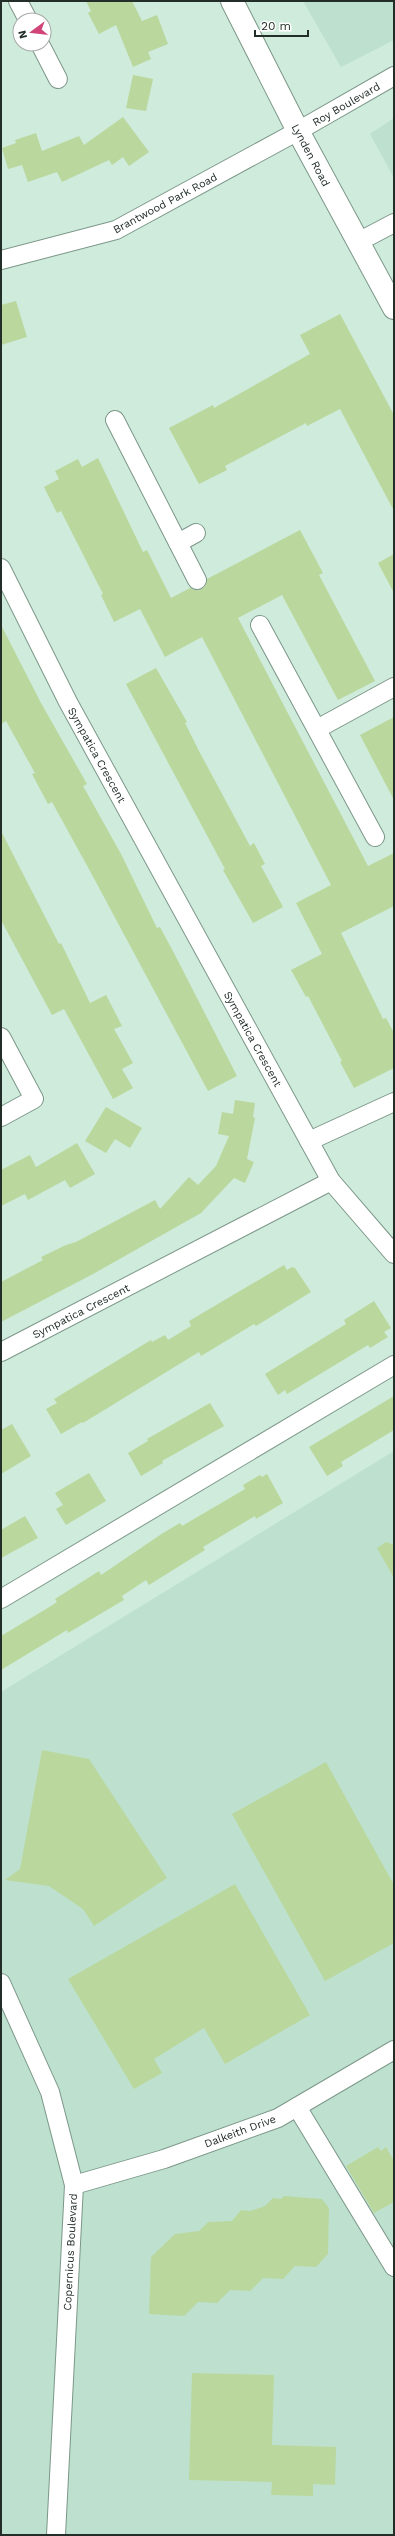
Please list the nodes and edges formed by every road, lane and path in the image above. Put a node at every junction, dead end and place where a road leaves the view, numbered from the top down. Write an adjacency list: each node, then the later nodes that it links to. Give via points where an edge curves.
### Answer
1 (18, 1): 3 (street)
2 (232, 1): 7 (main road, Lynden Road)
3 (24, 12)
4 (44, 52): 6 (street)
5 (394, 76): 7 (street, Roy Boulevard)
6 (58, 79)
7 (298, 131): 9 (main road, Lynden Road); 10 (street, Brantwood Park Road, via 116,230)
8 (394, 222): 9 (street)
9 (358, 242): 11 (main road, Lynden Road)
10 (1, 260)
11 (394, 308)
12 (115, 420): 14 (street)
13 (196, 533): 14 (street)
14 (178, 543): 16 (street)
15 (1, 568): 24 (street, Sympatica Crescent, via 68,702)
16 (197, 580)
17 (260, 625): 19 (street)
18 (394, 687): 19 (street)
19 (317, 729): 20 (street)
20 (375, 837)
21 (1, 1037): 23 (street, via 34,1099)
22 (394, 1102): 24 (street)
23 (1, 1117)
24 (309, 1141): 25 (street, Sympatica Crescent)
25 (331, 1181): 26 (street); 27 (street, Sympatica Crescent)
26 (394, 1254)
27 (1, 1352)
28 (394, 1365): 29 (street)
29 (1, 1600)
30 (1, 1983): 33 (street, Copernicus Boulevard, via 50,2092)
31 (393, 2053): 32 (street, Dalkeith Drive)
32 (296, 2107): 33 (street, Dalkeith Drive, via 278,2118 164,2158); 34 (street)
33 (74, 2184): 35 (street, Copernicus Boulevard)
34 (394, 2267)
35 (56, 2535)

